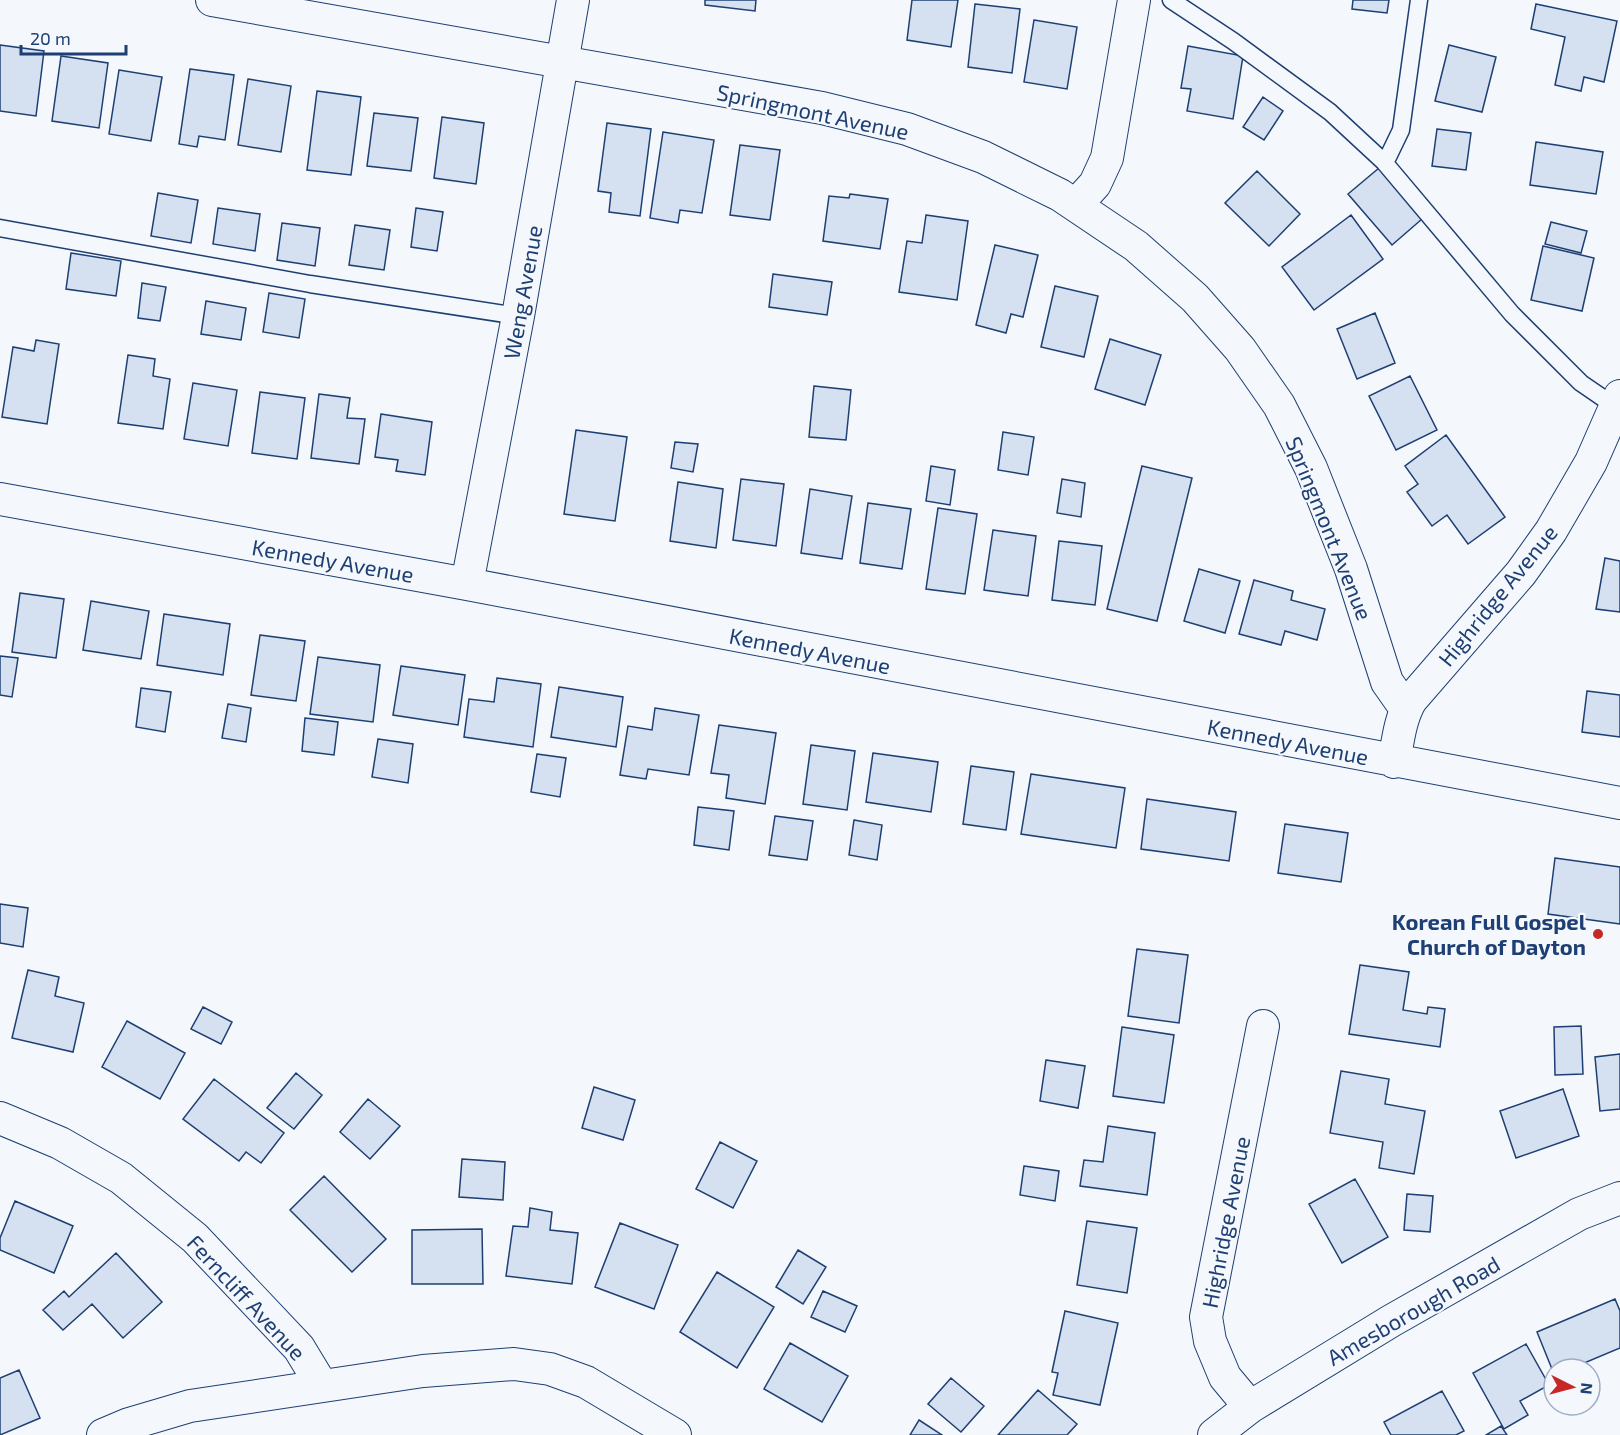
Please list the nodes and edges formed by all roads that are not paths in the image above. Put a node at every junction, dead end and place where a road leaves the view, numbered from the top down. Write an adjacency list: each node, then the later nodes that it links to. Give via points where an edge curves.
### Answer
1 (212, 0): 6 (street, Springmont Avenue)
2 (573, 0): 6 (street, Weng Avenue)
3 (1134, 0): 8 (street, via 1107,158 1095,184)
4 (1171, 0): 7 (lane, via 1330,112)
5 (1419, 0): 7 (lane, via 1401,130)
6 (561, 63): 8 (street, Springmont Avenue, via 822,108 907,129 983,157); 10 (street, Weng Avenue)
7 (1384, 162): 11 (lane, via 1512,314 1581,383)
8 (1076, 205): 14 (street, Springmont Avenue, via 1136,246 1195,298 1240,349 1279,405 1311,468 1351,569 1387,682)
9 (0, 228): 10 (lane, via 310,284)
10 (518, 316): 13 (street, Weng Avenue)
11 (1618, 401): 14 (street, Highridge Avenue, via 1591,462 1551,531 1521,573)
12 (0, 499): 13 (street, Kennedy Avenue)
13 (467, 584): 15 (street, Kennedy Avenue)
14 (1406, 710): 15 (street, Highridge Avenue)
15 (1394, 762): 16 (street, Kennedy Avenue)
16 (1620, 803)
17 (1263, 1026): 21 (street, Highridge Avenue, via 1206,1317 1210,1341 1225,1377)
18 (0, 1118): 20 (street, Ferncliff Avenue, via 60,1143 121,1178 195,1238 299,1348)
19 (1620, 1198): 21 (street, Amesborough Road, via 1569,1219)
20 (322, 1386): 22 (street, via 190,1406); 23 (street, via 423,1371 514,1364 550,1369 586,1382)
21 (1250, 1407): 24 (street, Amesborough Road)
22 (103, 1435)
23 (675, 1435)
24 (1214, 1435)

